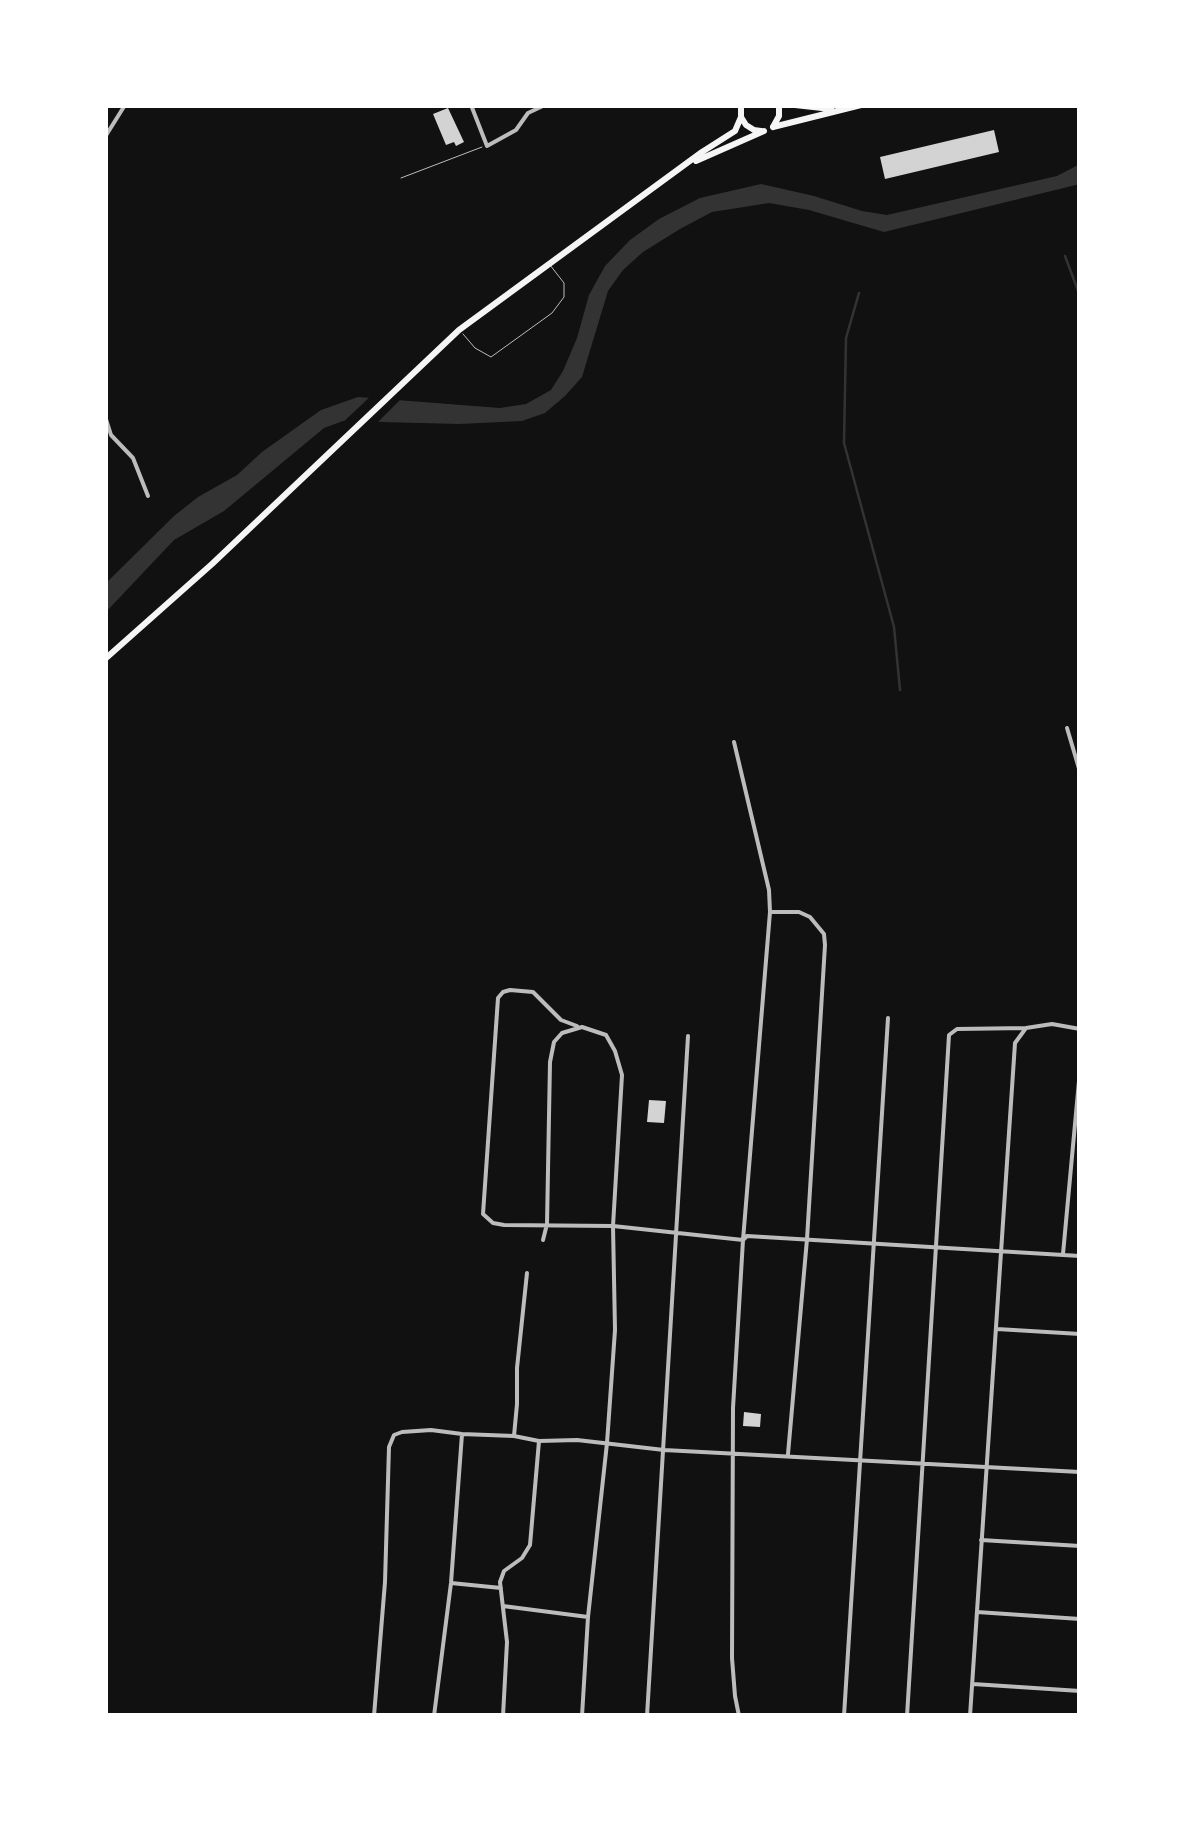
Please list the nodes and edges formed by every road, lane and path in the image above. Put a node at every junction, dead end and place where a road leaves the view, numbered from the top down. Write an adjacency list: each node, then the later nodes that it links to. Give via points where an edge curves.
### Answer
1 (126, 105): 8 (street)
2 (471, 105): 14 (street)
3 (546, 105): 14 (street)
4 (741, 105): 10 (highway)
5 (778, 105): 11 (highway)
6 (794, 105): 9 (highway)
7 (861, 105): 9 (highway)
8 (119, 108): 13 (street)
9 (838, 110): 11 (highway)
10 (741, 116): 12 (highway, via 750,128); 15 (highway, via 735,130)
11 (772, 127): 12 (highway)
12 (764, 131): 15 (highway)
13 (105, 137)
14 (487, 146): 16 (lane)
15 (686, 165): 17 (highway)
16 (401, 178)
17 (548, 262): 18 (highway); 18 (lane, via 564,283 564,297 552,313 491,356)
18 (459, 330): 21 (highway)
19 (105, 416): 20 (street)
20 (148, 496)
21 (105, 658)
22 (1067, 728): 24 (street)
23 (734, 742): 25 (street)
24 (1080, 772)
25 (770, 912): 35 (street, via 804,914 824,934); 37 (street)
26 (888, 1018): 38 (street)
27 (582, 1027): 32 (street, via 562,1033 550,1062); 32 (street, via 561,1020 533,992 510,990 498,998 484,1214 498,1224); 33 (street, via 606,1035 622,1076)
28 (1026, 1028): 29 (street); 39 (street, via 950,1032); 40 (street, via 1015,1043)
29 (1080, 1029)
30 (688, 1036): 34 (street)
31 (1080, 1070): 41 (street)
32 (547, 1224): 33 (street); 36 (street)
33 (613, 1226): 34 (street); 49 (street)
34 (678, 1232): 37 (street); 50 (street)
35 (807, 1239): 37 (street); 38 (street); 52 (street)
36 (543, 1240)
37 (743, 1240): 51 (street)
38 (874, 1244): 39 (street); 53 (street)
39 (937, 1248): 40 (street); 54 (street)
40 (1000, 1251): 41 (street); 44 (street)
41 (1064, 1254): 42 (street)
42 (1080, 1256)
43 (527, 1273): 47 (street)
44 (997, 1329): 45 (street); 55 (street)
45 (1080, 1334)
46 (462, 1434): 47 (street); 59 (street); 67 (street, via 402,1432 390,1447)
47 (514, 1436): 48 (street)
48 (538, 1441): 49 (street); 60 (street, via 530,1545 504,1571)
49 (607, 1443): 50 (street); 63 (street)
50 (664, 1450): 51 (street); 71 (street)
51 (732, 1452): 52 (street); 72 (street, via 732,1658)
52 (788, 1456): 53 (street)
53 (859, 1460): 54 (street); 73 (street)
54 (923, 1464): 55 (street); 74 (street)
55 (986, 1468): 56 (street); 57 (street)
56 (1080, 1472)
57 (981, 1540): 58 (street); 62 (street)
58 (1080, 1546)
59 (451, 1583): 60 (street); 68 (street)
60 (500, 1588): 61 (street)
61 (502, 1606): 63 (street); 69 (street)
62 (977, 1612): 64 (street); 65 (street)
63 (588, 1617): 70 (street)
64 (1080, 1619)
65 (972, 1684): 66 (street); 75 (street)
66 (1080, 1691)
67 (374, 1716)
68 (434, 1716)
69 (503, 1716)
70 (582, 1716)
71 (647, 1716)
72 (739, 1716)
73 (844, 1716)
74 (907, 1716)
75 (970, 1716)

